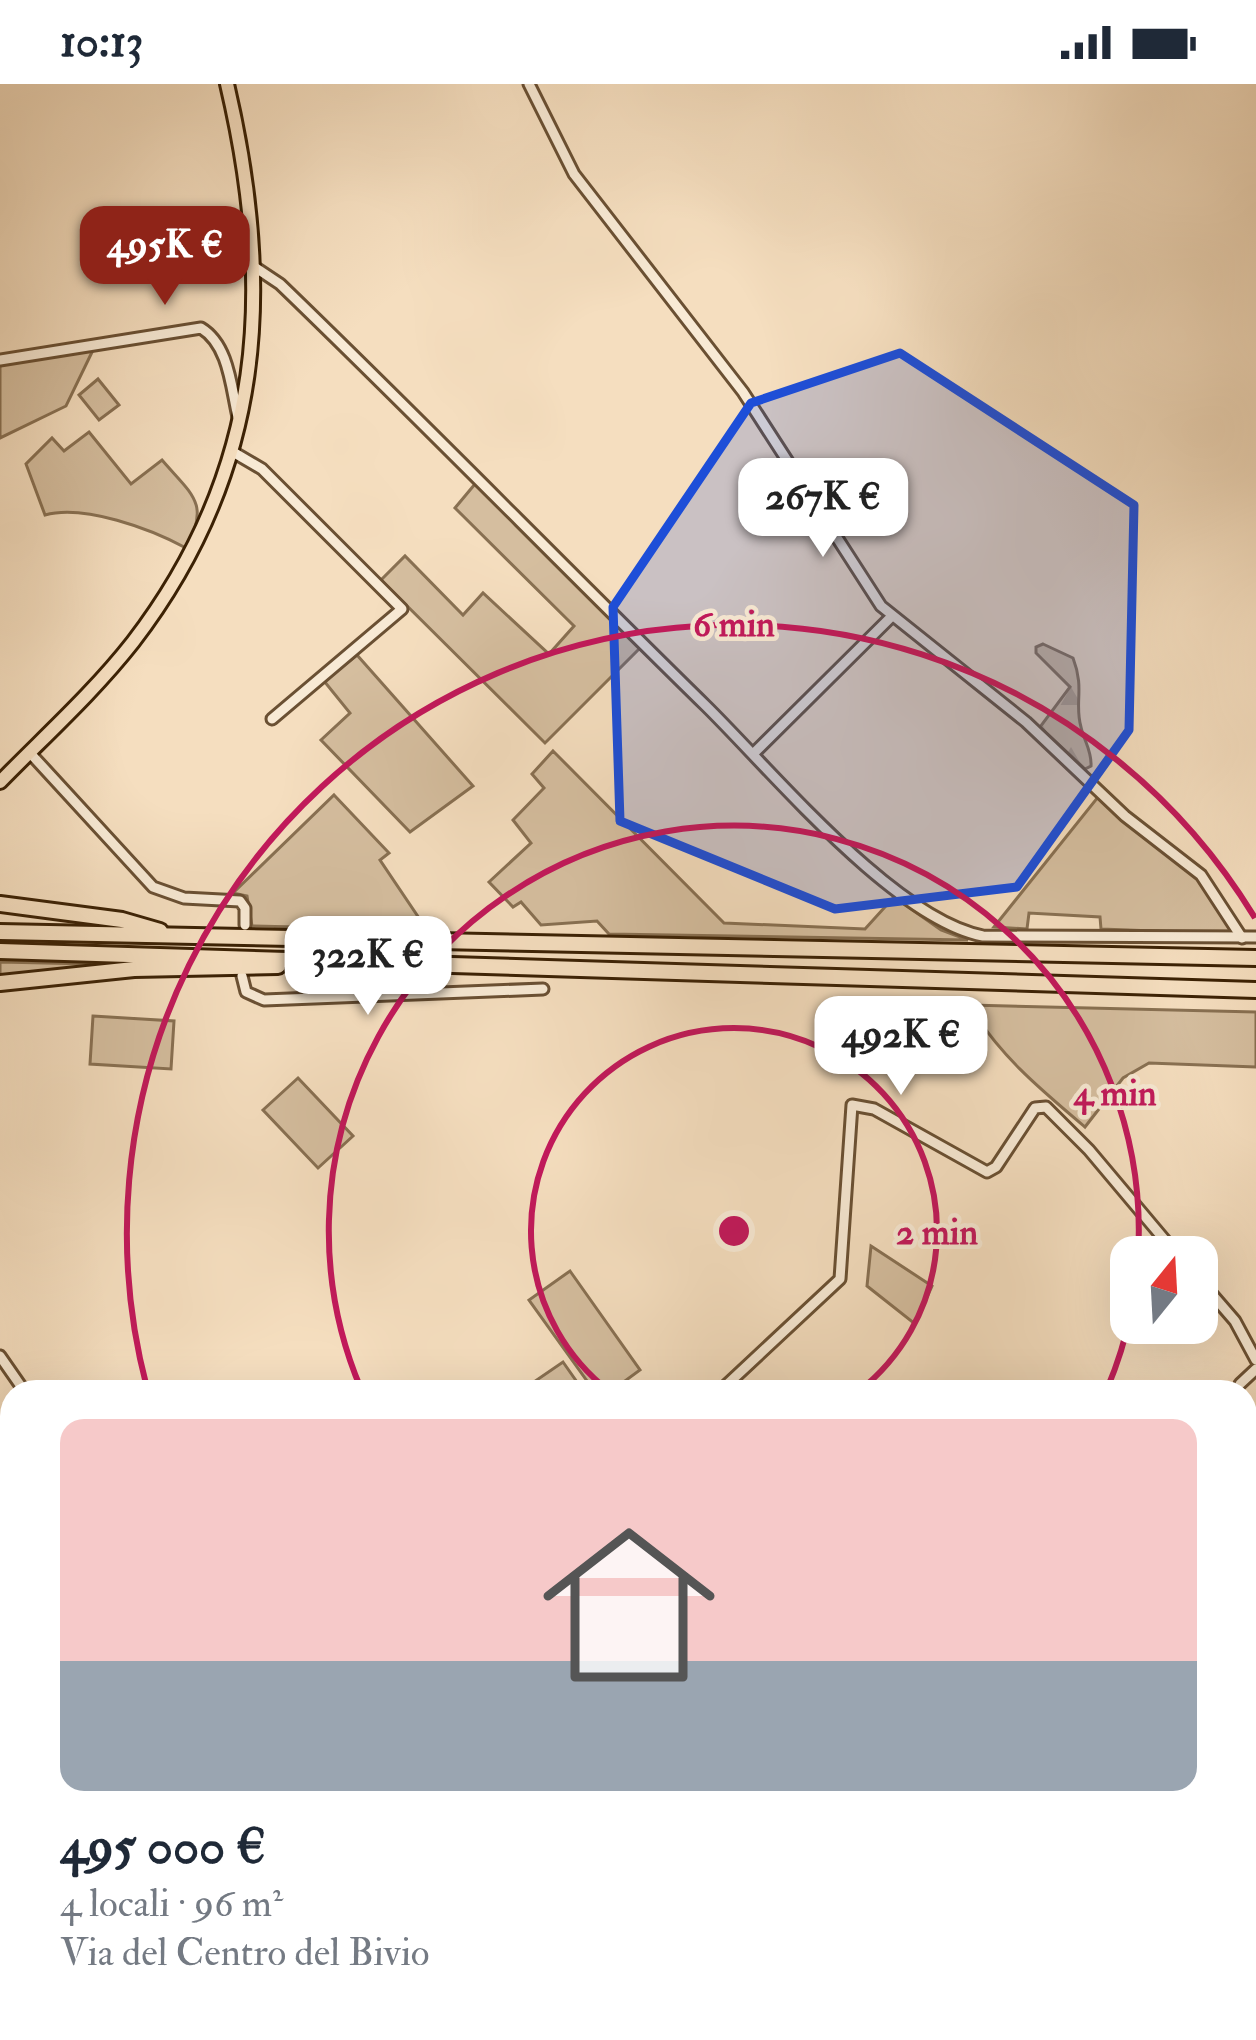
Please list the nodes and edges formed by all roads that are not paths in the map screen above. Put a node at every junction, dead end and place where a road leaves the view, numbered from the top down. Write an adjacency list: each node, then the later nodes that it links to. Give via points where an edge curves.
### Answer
1 (226, 84): 3 (main road)
2 (530, 84): 7 (street, via 574,174 743,392)
3 (256, 268): 5 (main road); 10 (street)
4 (0, 360): 5 (street, via 204,329 228,368)
5 (239, 422): 6 (main road)
6 (233, 452): 8 (street, via 257,465 402,609); 9 (main road, via 208,520 158,607)
7 (891, 617): 10 (street); 17 (street, via 1201,875)
8 (272, 718)
9 (29, 753): 11 (main road); 13 (street, via 148,884 184,898 240,901)
10 (754, 753): 17 (street, via 845,845 952,928 983,936)
11 (0, 782)
12 (0, 904): 15 (highway, via 122,920)
13 (245, 925)
14 (0, 932): 15 (highway)
15 (174, 936): 19 (highway)
16 (1256, 937): 17 (street)
17 (1242, 938)
18 (0, 951): 20 (highway)
19 (1256, 958)
20 (319, 960): 22 (highway); 24 (highway)
21 (242, 976): 23 (street, via 246,992 264,1000)
22 (0, 983)
23 (543, 989)
24 (1256, 990)
25 (1162, 1236): 28 (street, via 1049,1109 1035,1108 987,1172 874,1108 852,1105 840,1280)
26 (1218, 1301): 27 (street)
27 (1256, 1365)
28 (732, 1380)

